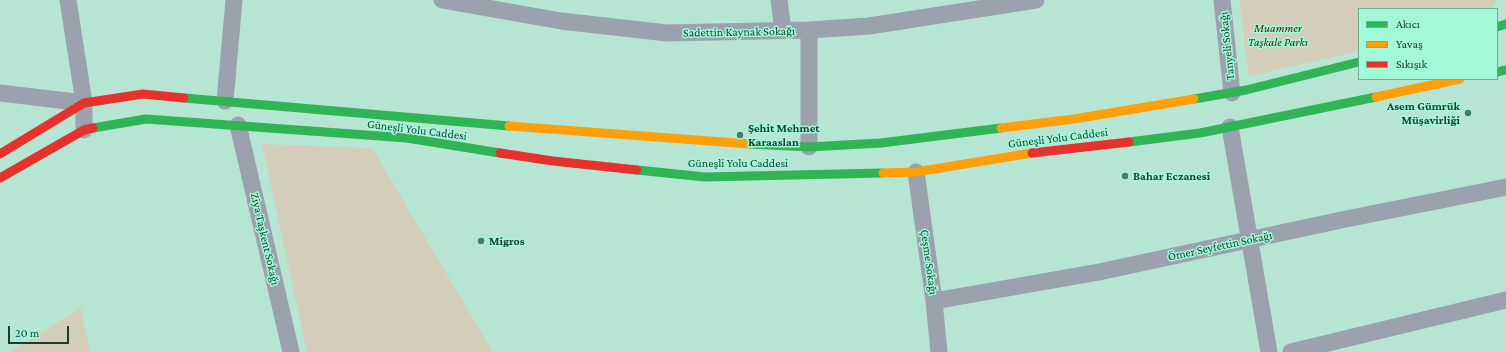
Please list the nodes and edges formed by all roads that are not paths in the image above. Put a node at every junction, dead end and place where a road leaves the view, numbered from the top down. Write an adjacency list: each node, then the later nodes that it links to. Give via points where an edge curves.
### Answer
1 (68, 0): 14 (street)
2 (234, 0): 13 (street)
3 (442, 0): 7 (street, Sadettin Kaynak Sokağı, via 561,21 667,34)
4 (779, 0): 7 (street)
5 (1036, 0): 8 (street, Sadettin Kaynak Sokağı, via 869,26)
6 (1222, 0): 12 (street, Tanyeli Sokağı)
7 (783, 30): 8 (street, Sadettin Kaynak Sokağı)
8 (809, 30): 18 (street)
9 (1358, 62): 12 (main road, Güneşli Yolu Caddesi)
10 (1455, 80): 16 (main road, Güneşli Yolu Caddesi)
11 (0, 93): 14 (street)
12 (1232, 93): 18 (main road, Güneşli Yolu Caddesi, via 1059,121 881,143)
13 (225, 101): 14 (main road, Güneşli Yolu Caddesi, via 143,94); 18 (main road, Güneşli Yolu Caddesi, via 433,120)
14 (84, 103): 17 (street); 19 (main road, Güneşli Yolu Caddesi)
15 (238, 125): 17 (main road, Güneşli Yolu Caddesi, via 146,119); 20 (main road, Güneşli Yolu Caddesi, via 407,138 553,161 705,177); 26 (street, Ziya Taşkent Sokağı)
16 (1230, 127): 20 (main road, Güneşli Yolu Caddesi, via 1200,133 1018,155); 23 (street)
17 (84, 130): 21 (main road, Güneşli Yolu Caddesi)
18 (809, 147)
19 (0, 154)
20 (916, 172): 25 (street, Çeşme Sokağı)
21 (0, 178)
22 (1506, 187): 23 (street, Ömer Seyfettin Sokağı)
23 (1250, 240): 25 (street, Ömer Seyfettin Sokağı, via 1100,272); 28 (street)
24 (1506, 300): 29 (street)
25 (934, 301): 27 (street, Çeşme Sokağı)
26 (291, 352)
27 (939, 352)
28 (1269, 352)
29 (1291, 352)

